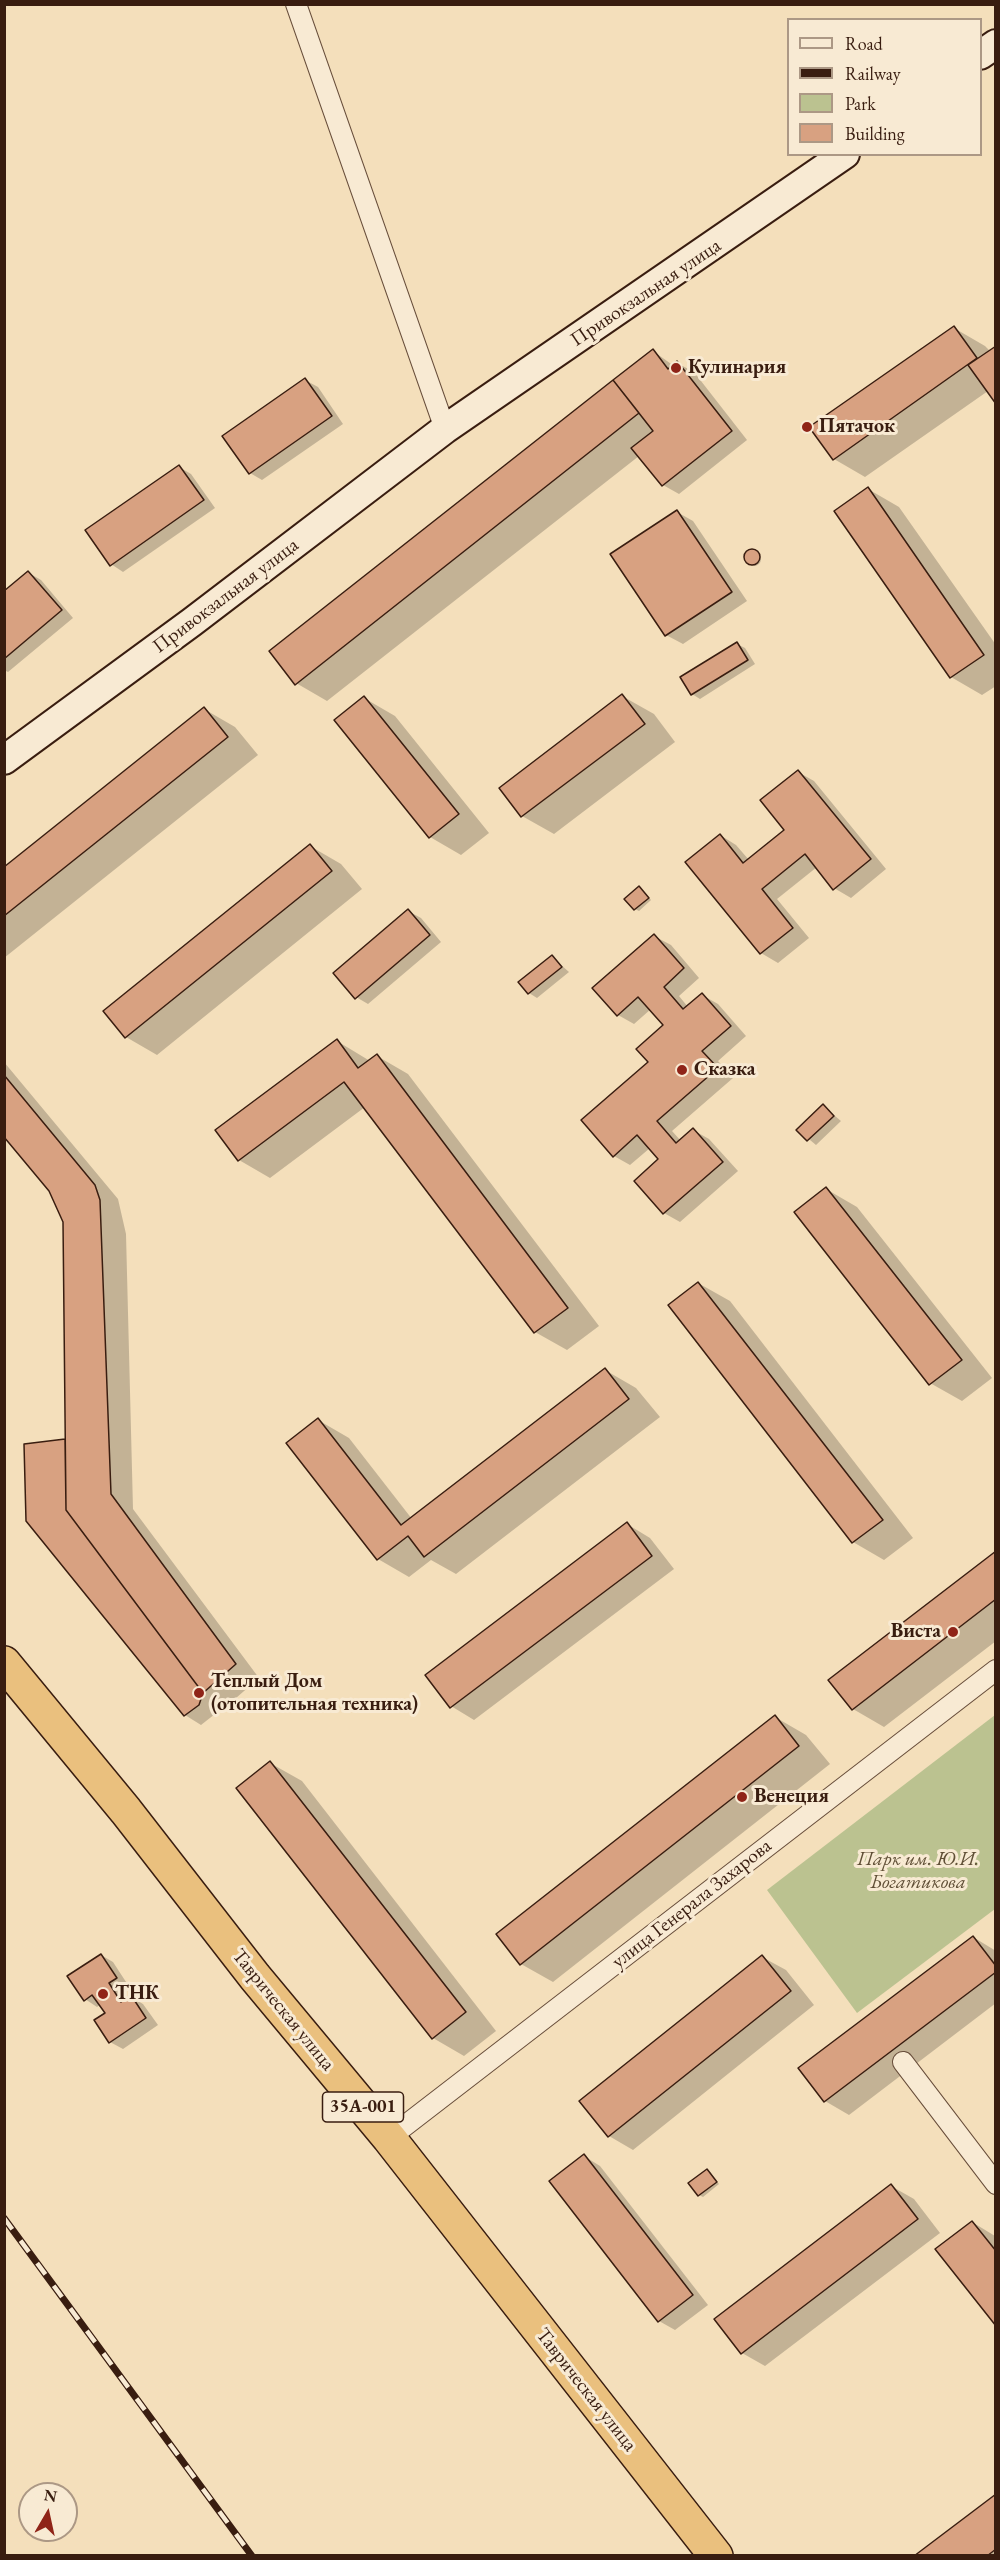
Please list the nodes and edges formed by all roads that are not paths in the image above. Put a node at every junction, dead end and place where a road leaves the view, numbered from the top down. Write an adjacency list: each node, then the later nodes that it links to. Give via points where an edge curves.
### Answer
1 (296, 4): 5 (street)
2 (996, 44): 3 (main road)
3 (982, 54)
4 (842, 156): 5 (main road, Привокзальная улица)
5 (445, 429): 6 (main road, Привокзальная улица)
6 (4, 760)
7 (4, 1663): 10 (highway, Таврическая улица / 35А-001)
8 (996, 1670): 10 (street, улица Генерала Захарова)
9 (903, 2062): 11 (street)
10 (389, 2138): 12 (highway, Таврическая улица / 35А-001)
11 (996, 2184)
12 (716, 2556)

